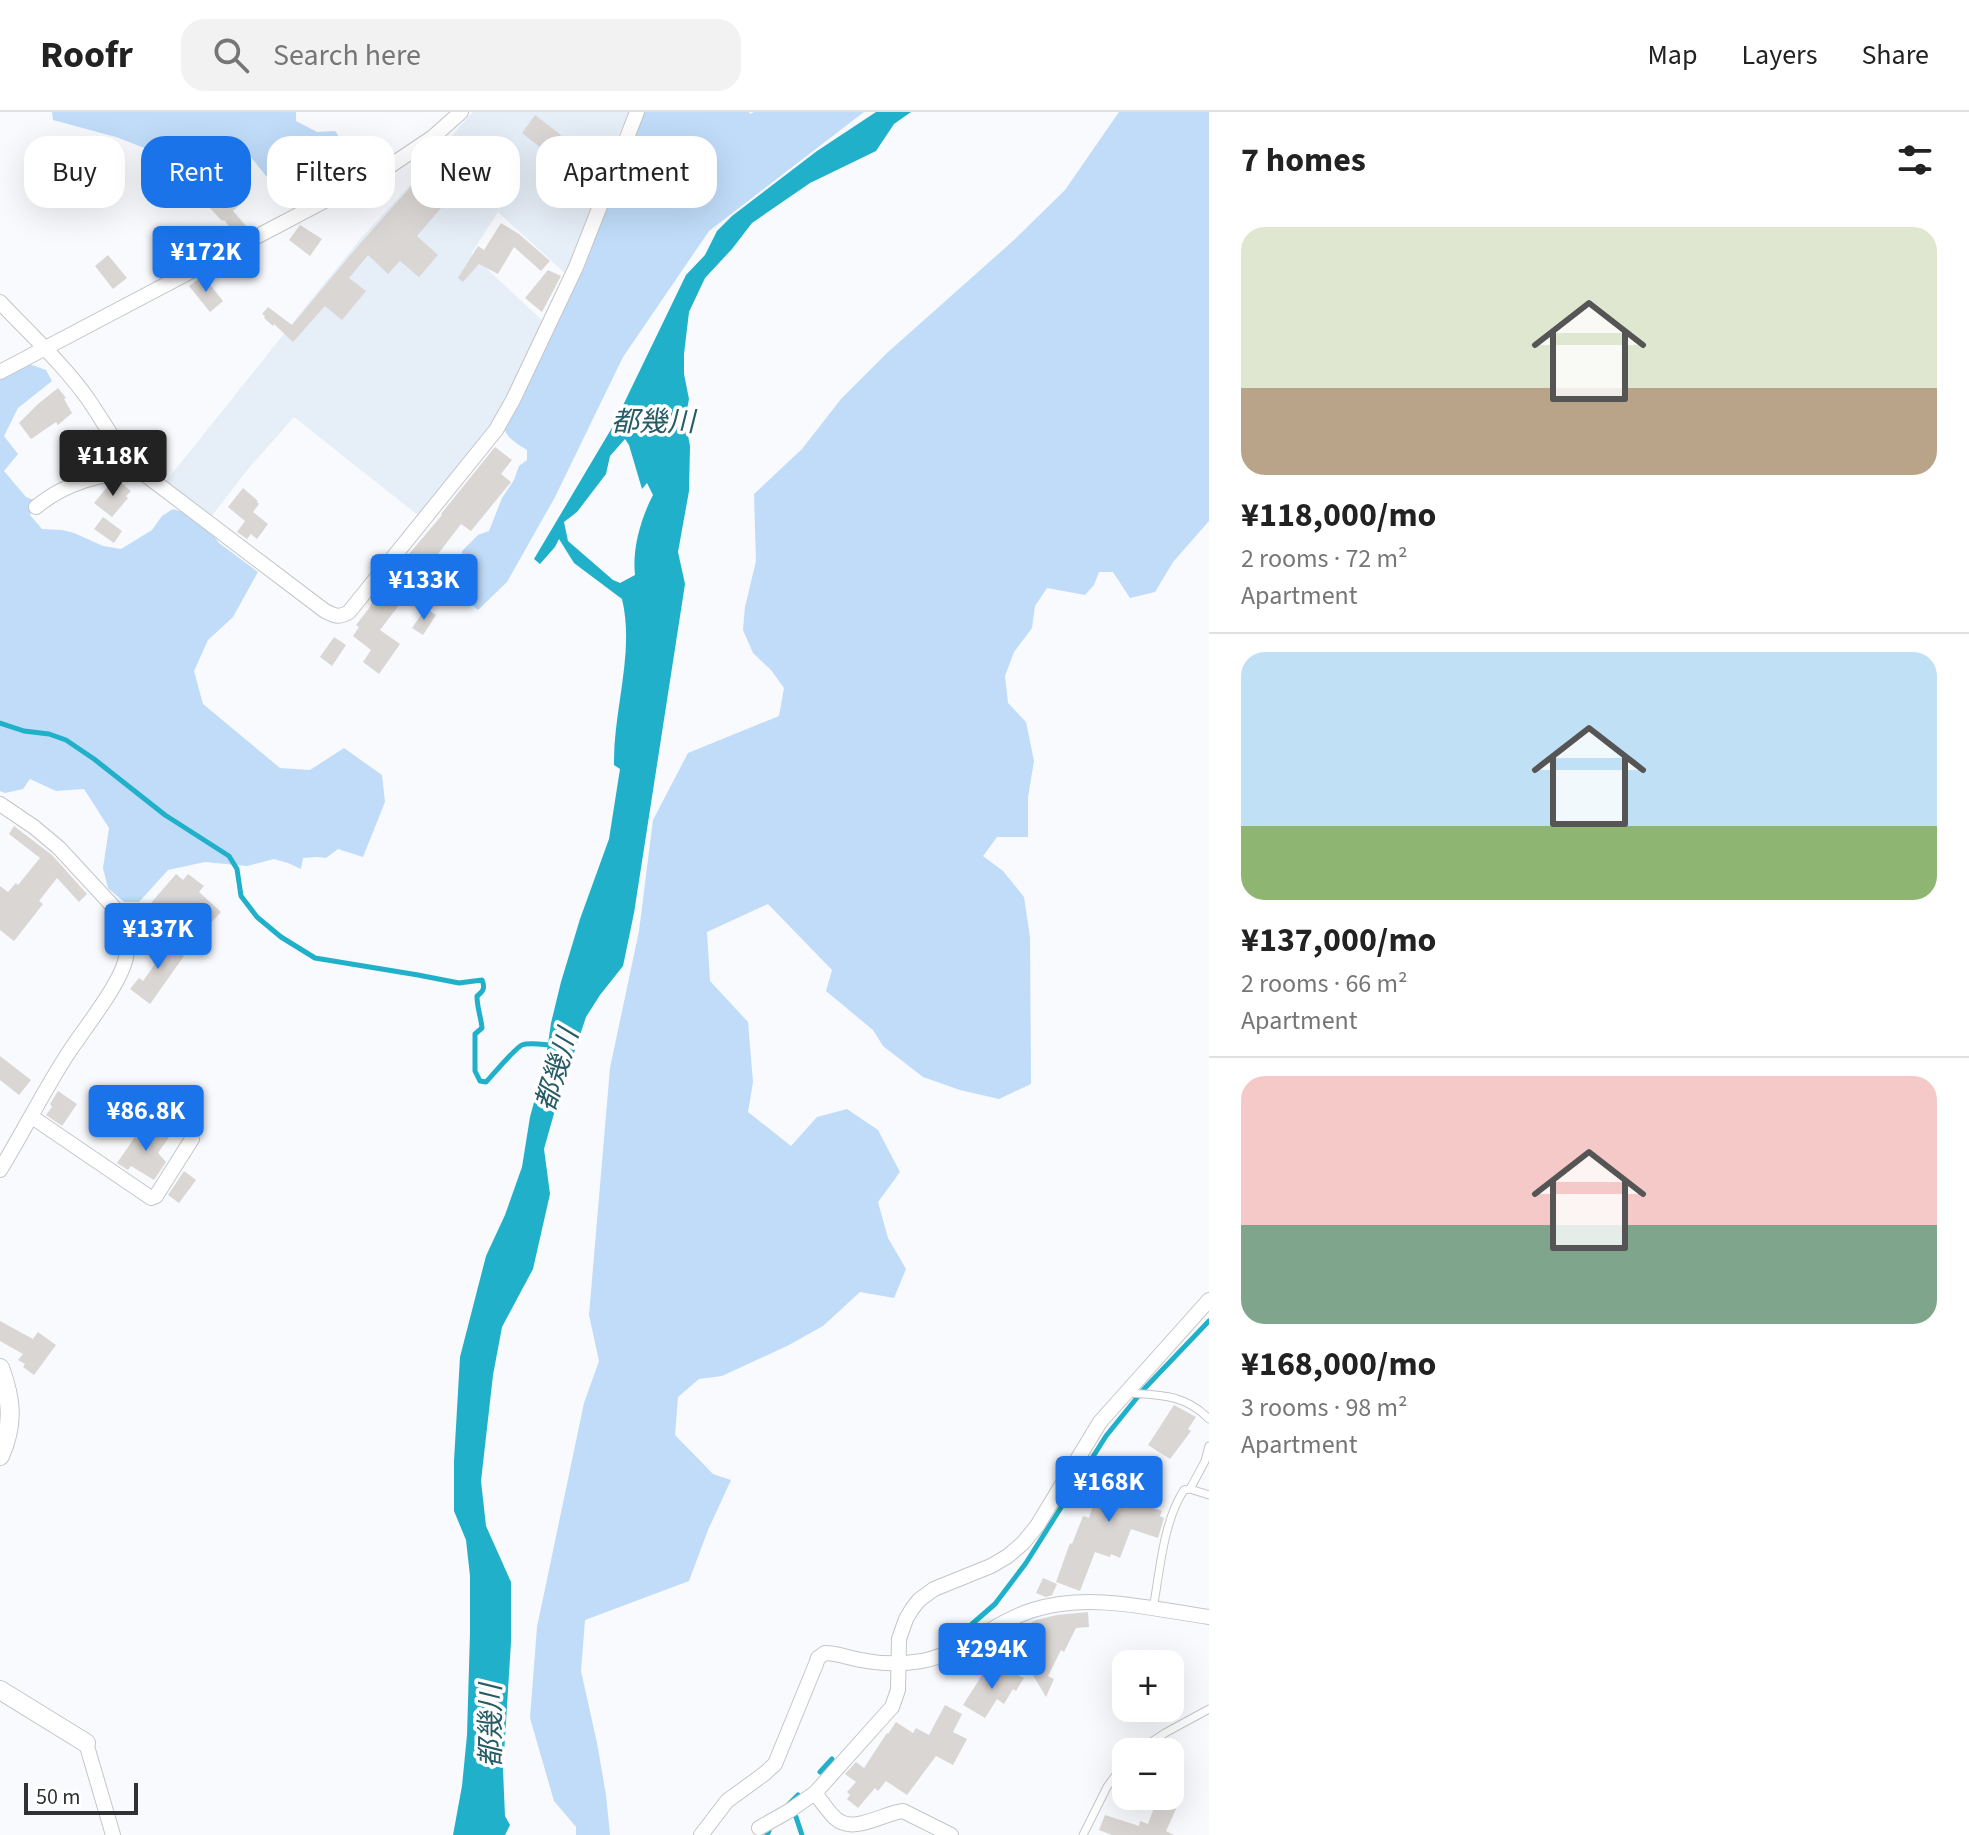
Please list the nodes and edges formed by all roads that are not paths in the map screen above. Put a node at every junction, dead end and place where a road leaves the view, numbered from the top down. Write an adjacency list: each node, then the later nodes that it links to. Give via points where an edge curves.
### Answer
1 (461, 112): 4 (street, via 387,168)
2 (637, 112): 6 (street, via 576,267 496,430 349,612 335,616 325,611)
3 (0, 302): 4 (street)
4 (45, 349): 5 (street); 6 (street)
5 (0, 372)
6 (139, 470): 7 (street, via 84,480)
7 (36, 507)
8 (0, 804): 9 (street, via 59,848 126,925 126,958 119,977)
9 (32, 1117): 10 (street, via 151,1198); 11 (street)
10 (192, 1139)
11 (0, 1170)
12 (1209, 1300): 14 (street)
13 (0, 1368): 17 (street, via 11,1414)
14 (1126, 1393): 15 (lane, via 1174,1396); 22 (street, via 1094,1429 1023,1543 991,1566 919,1600 902,1629)
15 (1209, 1419)
16 (1209, 1446): 18 (lane)
17 (0, 1456)
18 (1190, 1489): 19 (lane); 20 (lane, via 1184,1490 1172,1514)
19 (1209, 1495)
20 (1153, 1609): 21 (street); 22 (street, via 1113,1602 1064,1603 1033,1610 940,1656)
21 (1209, 1617)
22 (898, 1662): 28 (street, via 892,1707); 31 (street, via 822,1655 775,1764 727,1801)
23 (0, 1690): 26 (street)
24 (1209, 1709): 25 (lane)
25 (1157, 1738)
26 (86, 1743): 30 (street)
27 (1112, 1780): 33 (lane)
28 (815, 1793): 29 (street); 32 (street, via 843,1824 903,1811)
29 (759, 1828)
30 (113, 1835)
31 (701, 1835)
32 (951, 1835)
33 (1083, 1835)

